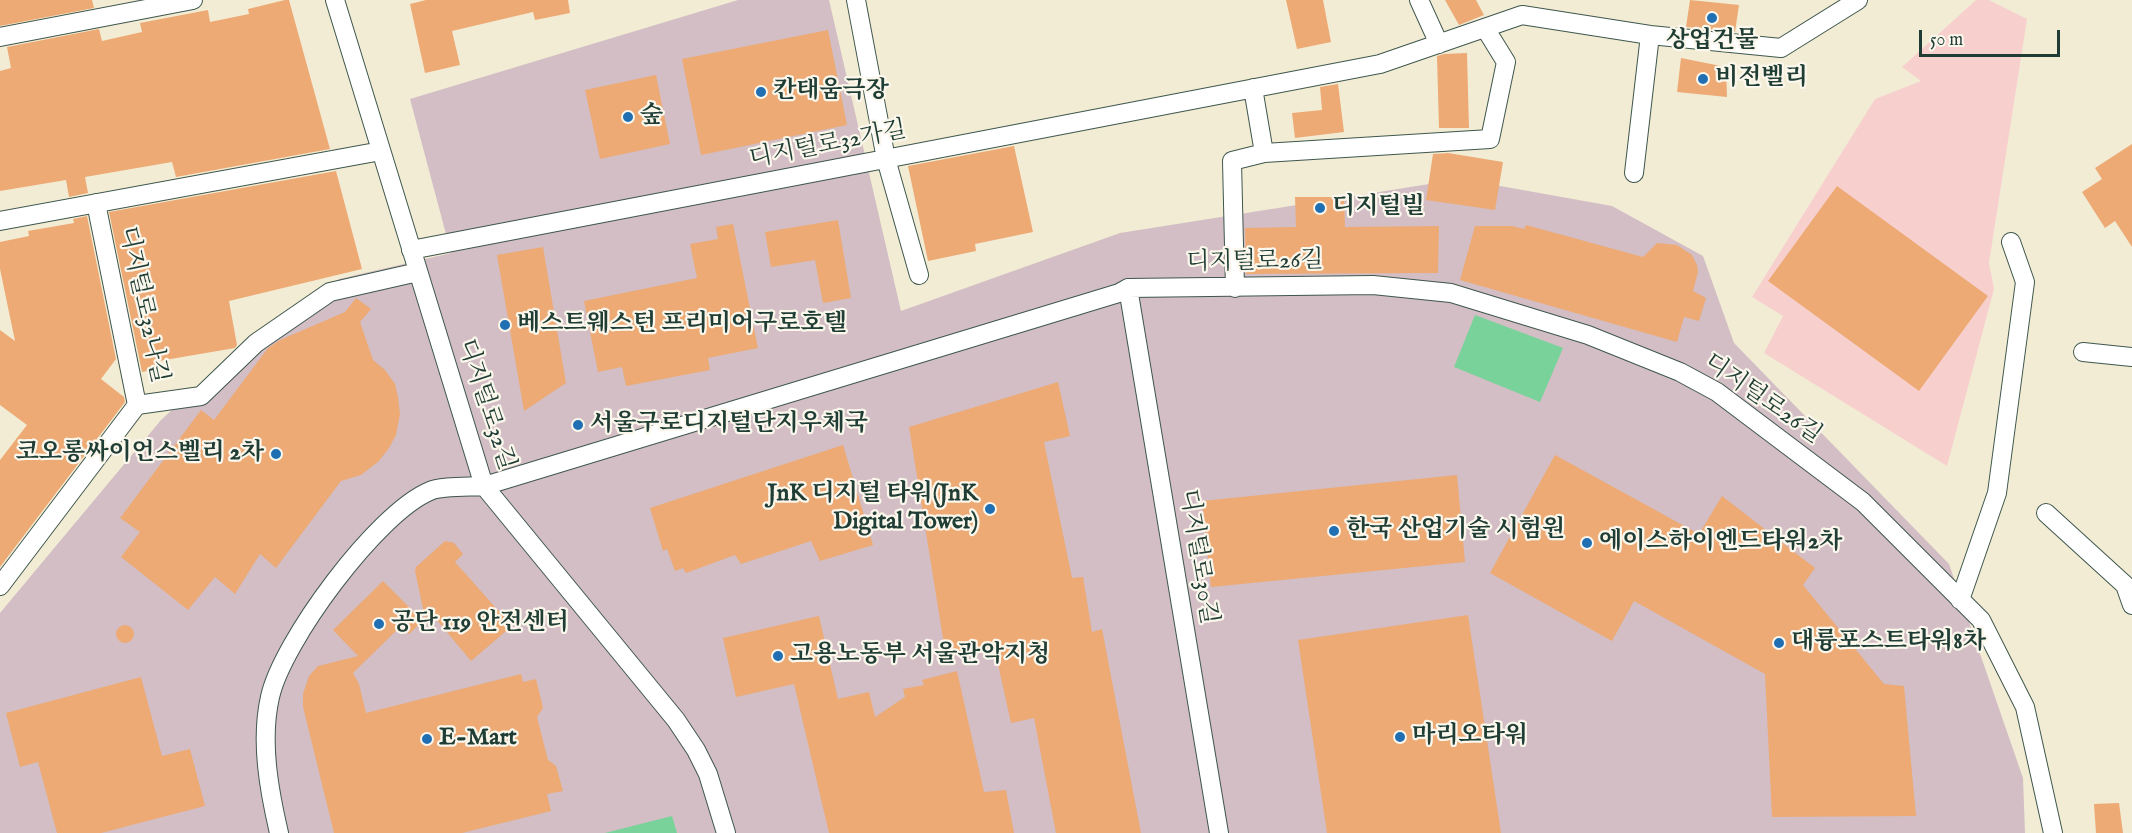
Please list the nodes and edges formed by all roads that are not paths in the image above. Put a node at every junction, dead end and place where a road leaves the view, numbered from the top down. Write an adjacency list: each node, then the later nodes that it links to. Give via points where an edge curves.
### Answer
1 (193, 0): 8 (street)
2 (335, 0): 11 (street, 디지털로32길)
3 (856, 0): 13 (street)
4 (1419, 0): 9 (street)
5 (1858, 0): 7 (street, 디지털로32가길, via 1781,48)
6 (1485, 28): 7 (street, 디지털로32가길, via 1522,15); 9 (street, 디지털로32가길); 12 (street, via 1506,62 1490,139)
7 (1650, 35): 14 (street)
8 (0, 37)
9 (1438, 44): 10 (street, 디지털로32가길, via 1380,64)
10 (1252, 88): 12 (street); 13 (street, 디지털로32가길)
11 (381, 151): 15 (street, 디지털로32나길); 18 (street, 디지털로32길)
12 (1264, 153): 22 (street, via 1232,161)
13 (886, 159): 18 (street, 디지털로32가길); 20 (street)
14 (1634, 173)
15 (96, 203): 16 (street, 디지털로32나길); 25 (street, 디지털로32나길)
16 (0, 221)
17 (2011, 242): 29 (street, via 2025,282 1997,493)
18 (411, 250): 19 (street, 디지털로32길)
19 (418, 272): 25 (street, via 330,291 256,343 201,396); 26 (street, 디지털로32길)
20 (920, 275)
21 (1128, 288): 22 (street, 디지털로26길); 26 (street, 디지털로26길); 33 (street, 디지털로30길)
22 (1235, 288): 29 (street, 디지털로26길, via 1373,285 1451,293 1588,335 1680,372 1717,392 1863,502)
23 (2083, 352): 24 (street)
24 (2132, 357)
25 (137, 405): 28 (street, 디지털로32나길)
26 (484, 486): 31 (street, 디지털로26길, via 431,490 392,516 340,573 295,637 270,694 267,712 272,802); 32 (street, 디지털로32길, via 676,720 708,774)
27 (2046, 513): 30 (street, via 2125,585)
28 (0, 586)
29 (1960, 600): 34 (street, 디지털로26길, via 1982,620 2025,707)
30 (2132, 605)
31 (279, 833)
32 (726, 833)
33 (1219, 833)
34 (2054, 833)

